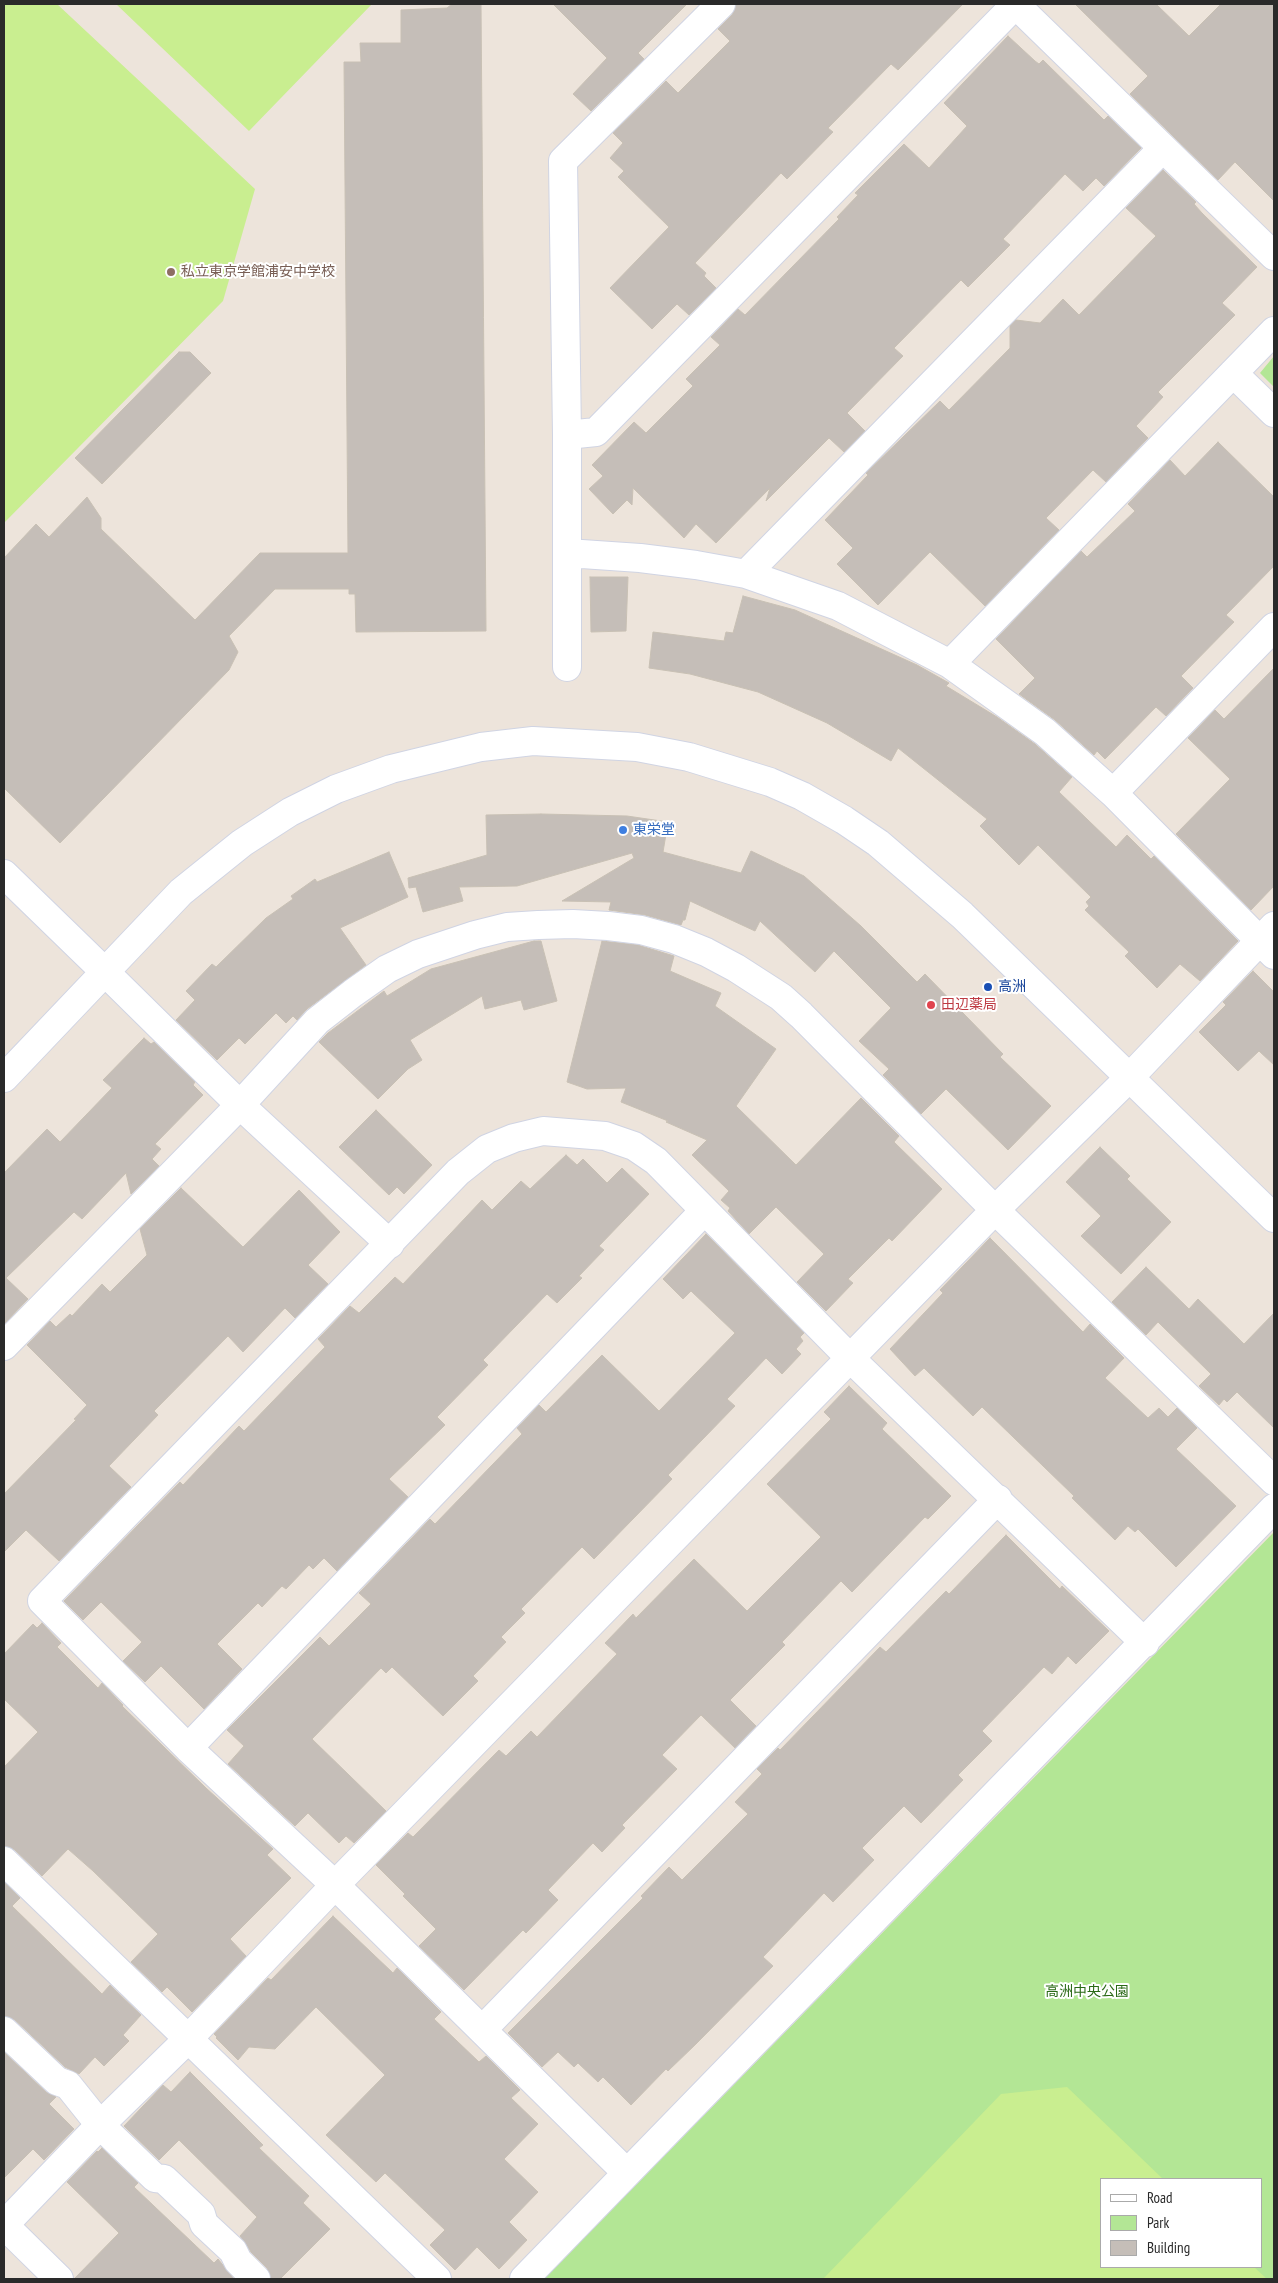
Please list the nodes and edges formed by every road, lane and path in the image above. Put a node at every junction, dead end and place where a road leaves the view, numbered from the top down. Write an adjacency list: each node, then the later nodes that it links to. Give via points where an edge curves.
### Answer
1 (721, 4): 8 (street, via 563,160)
2 (1015, 4): 3 (street); 8 (street, via 596,432)
3 (1163, 148): 4 (street); 10 (street)
4 (1274, 256)
5 (1274, 331): 6 (street)
6 (1233, 373): 7 (street); 12 (street)
7 (1274, 413)
8 (567, 435): 9 (street)
9 (567, 553): 10 (street, via 640,558); 13 (street)
10 (746, 574): 12 (street, via 838,606)
11 (1274, 627): 14 (street)
12 (950, 664): 14 (street, via 1045,732)
13 (567, 667)
14 (1112, 793): 16 (street)
15 (4, 874): 17 (street)
16 (1269, 941): 19 (street)
17 (104, 972): 18 (street); 19 (street, via 180,892 242,842 290,812 336,789 390,769 481,747 533,741 637,747 689,757 770,782 844,820 878,843 962,915); 20 (street)
18 (4, 1078)
19 (1129, 1078): 21 (street); 23 (street)
20 (240, 1105): 21 (street, via 317,1021 387,969 418,954 457,940 507,928 572,924 641,930 706,952 780,997); 24 (street); 25 (street)
21 (995, 1210): 26 (street); 27 (street)
22 (704, 1211): 24 (street, via 656,1161 634,1146 606,1136 542,1131 487,1149 458,1172); 26 (street); 31 (street)
23 (1274, 1218)
24 (390, 1244): 31 (street, via 42,1601)
25 (4, 1346)
26 (850, 1358): 28 (street); 33 (street)
27 (1274, 1481)
28 (998, 1499): 30 (street); 34 (street)
29 (1274, 1508): 30 (street)
30 (1145, 1643): 38 (street)
31 (188, 1748): 33 (street)
32 (4, 1861): 36 (street)
33 (335, 1886): 34 (street); 36 (street)
34 (482, 2029): 38 (street)
35 (4, 2030): 37 (street, via 57,2081 68,2085)
36 (187, 2040): 37 (street); 42 (street)
37 (100, 2125): 39 (street); 41 (street, via 155,2178 164,2180 201,2214 204,2224 233,2251)
38 (627, 2173): 43 (street)
39 (4, 2225): 40 (street)
40 (59, 2279)
41 (256, 2279)
42 (436, 2279)
43 (524, 2279)

